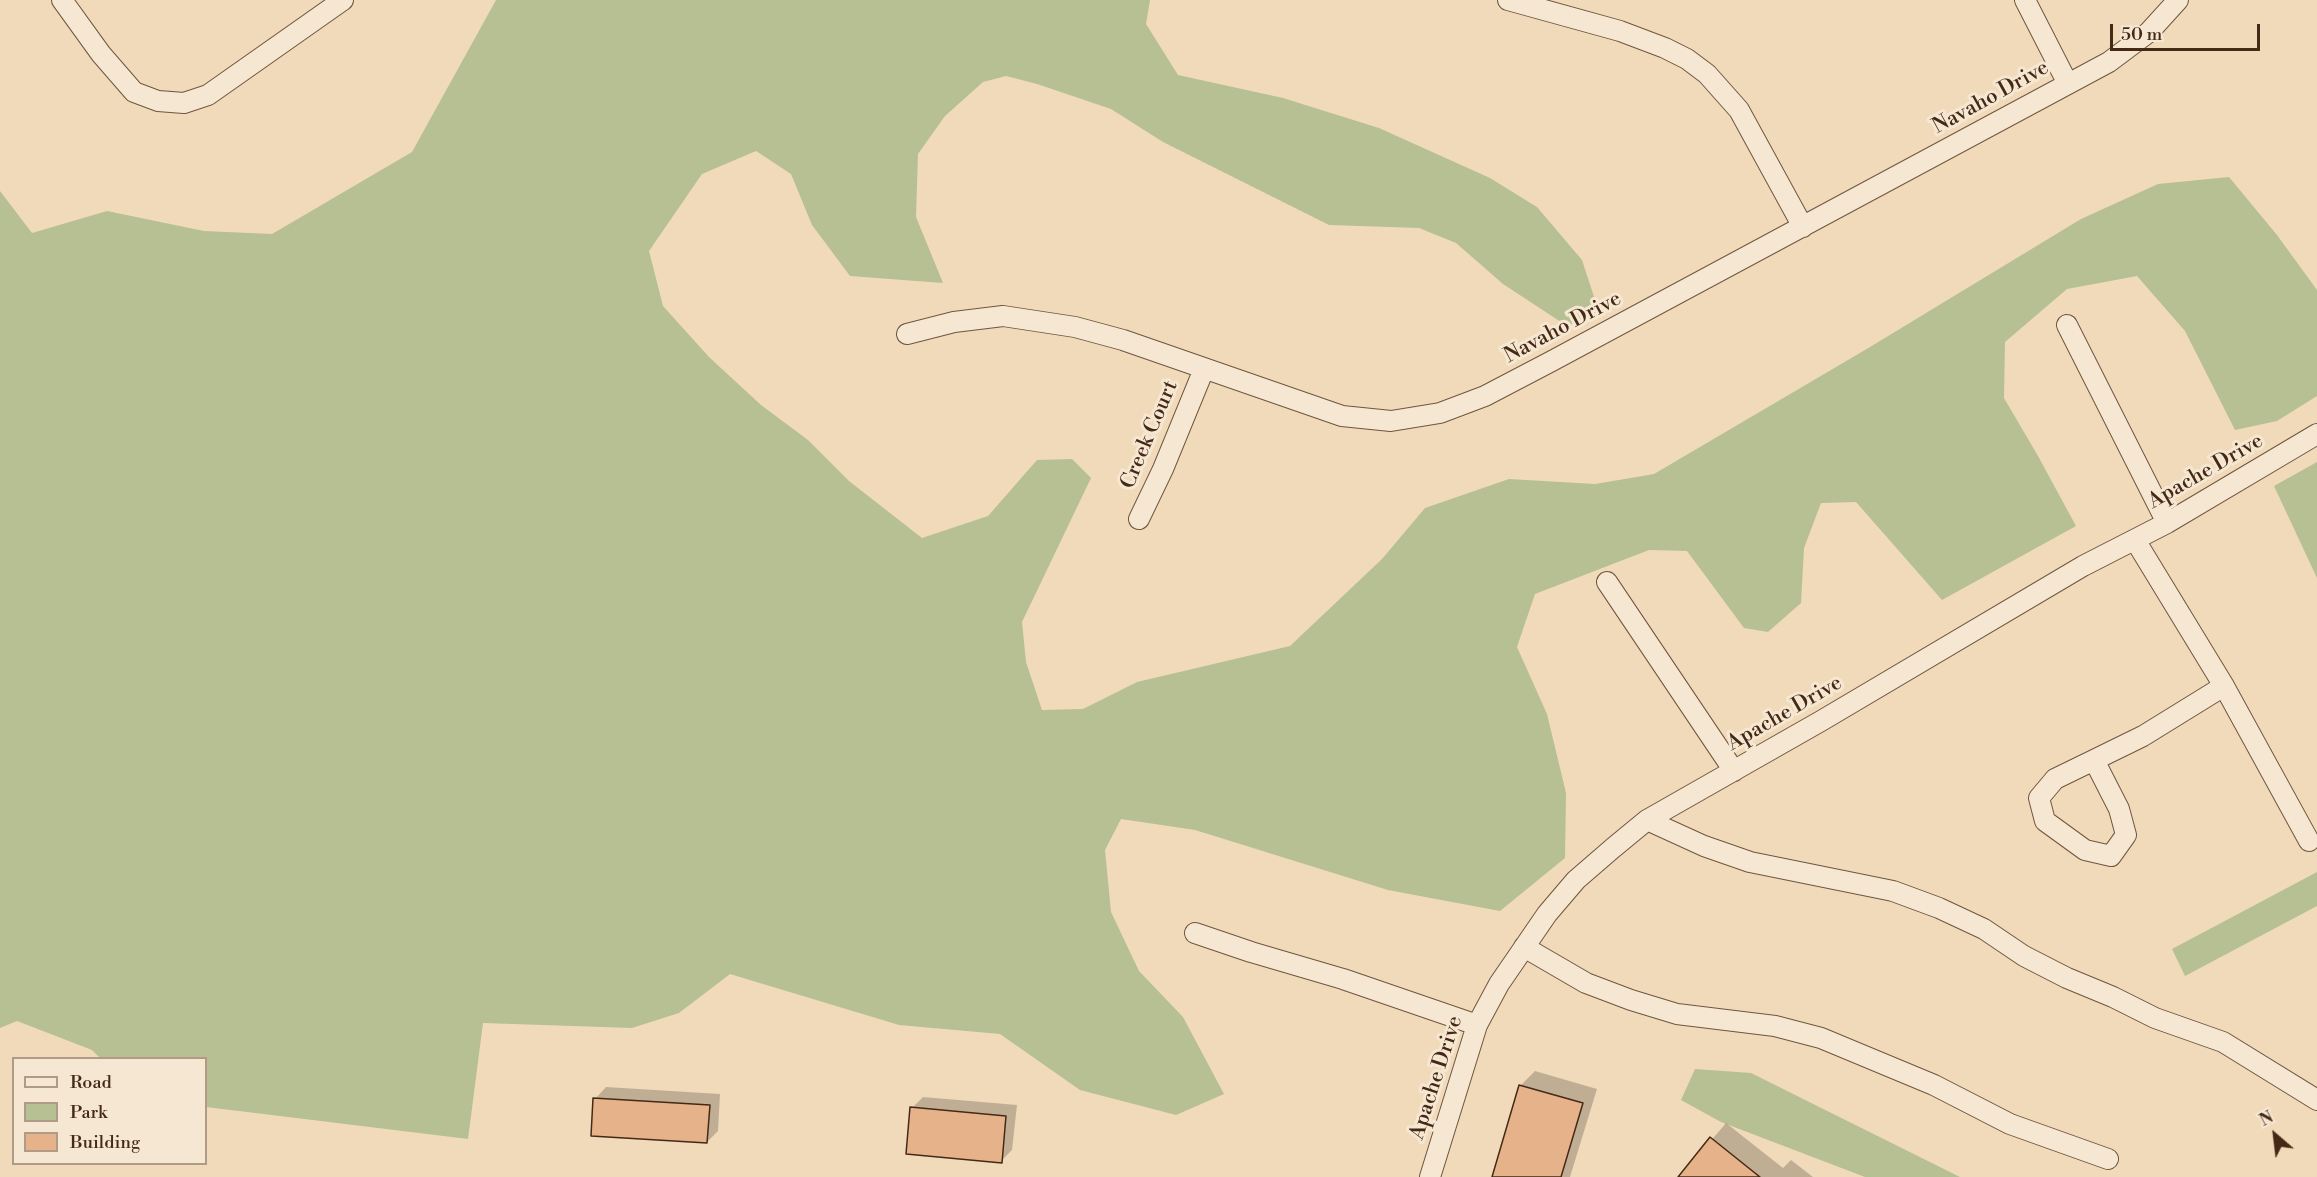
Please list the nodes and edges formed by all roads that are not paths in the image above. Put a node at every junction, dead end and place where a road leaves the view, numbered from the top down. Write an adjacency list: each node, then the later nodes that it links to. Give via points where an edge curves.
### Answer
1 (62, 0): 2 (street, via 134,92 158,101 184,103 208,96)
2 (343, 0)
3 (1508, 0): 7 (street, via 1620,31 1665,48 1707,74 1739,110)
4 (2025, 0): 6 (street)
5 (2178, 0): 6 (street, Navaho Drive, via 2149,32 2109,62)
6 (2068, 84): 7 (street, Navaho Drive)
7 (1803, 227): 10 (street, Navaho Drive, via 1504,386 1440,414 1391,421 1342,416)
8 (2067, 324): 13 (street)
9 (907, 334): 10 (street, Navaho Drive, via 954,322 1003,316 1075,327)
10 (1204, 369): 12 (street, Creek Court)
11 (2317, 434): 13 (street, Apache Drive)
12 (1139, 519)
13 (2167, 523): 14 (street, Apache Drive)
14 (2135, 540): 16 (street); 18 (street, Apache Drive, via 2083,566)
15 (1607, 582): 18 (street)
16 (2224, 686): 17 (street, via 2143,736); 20 (street)
17 (2094, 759): 17 (street, via 2055,779 2039,798 2045,821 2085,850 2111,856 2126,835 2119,809)
18 (1734, 771): 19 (street, Apache Drive)
19 (1647, 820): 22 (street, Apache Drive, via 1576,880); 24 (street, via 1750,862 1893,891 1939,908 1984,929 2067,978 2156,1018 2223,1042)
20 (2309, 841)
21 (1195, 933): 23 (street)
22 (1524, 947): 23 (street, Apache Drive); 25 (street, via 1586,983 1631,1000 1677,1014 1775,1026 1821,1038 1934,1085 2010,1124)
23 (1477, 1026): 26 (street, Apache Drive)
24 (2317, 1100)
25 (2108, 1160)
26 (1430, 1177)

